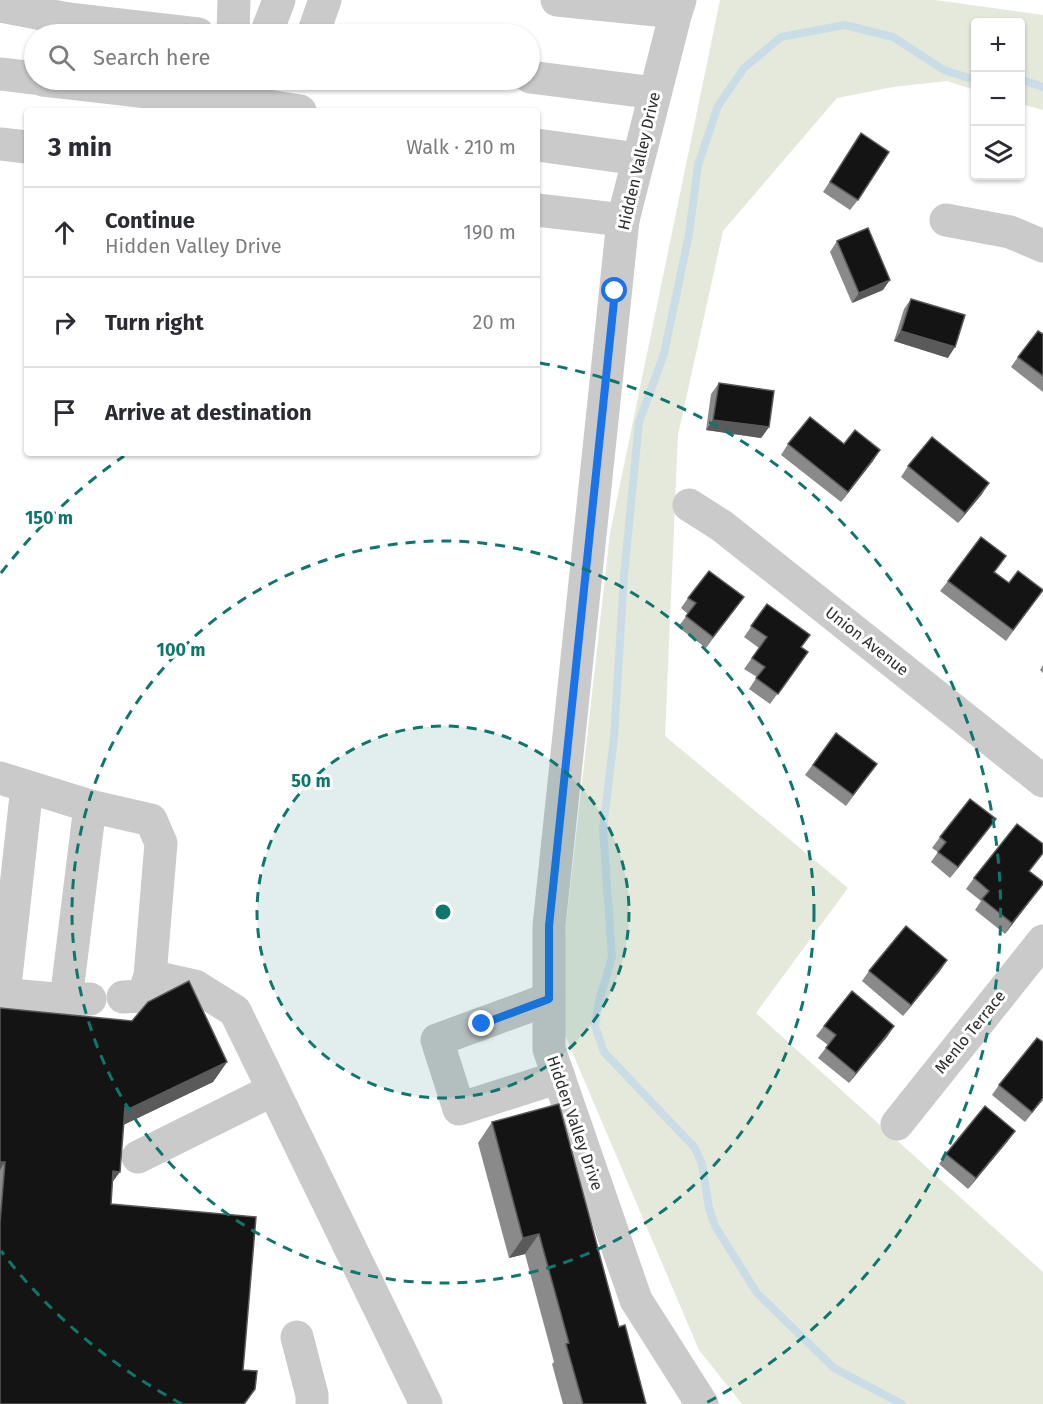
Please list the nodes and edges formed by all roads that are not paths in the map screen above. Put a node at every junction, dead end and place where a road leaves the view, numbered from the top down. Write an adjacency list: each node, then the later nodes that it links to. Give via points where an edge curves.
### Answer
1 (234, 0): 8 (street)
2 (279, 0): 9 (street)
3 (325, 0): 10 (street)
4 (557, 0): 6 (street)
5 (0, 6): 7 (street)
6 (678, 6): 16 (street, Hidden Valley Drive)
7 (111, 24)
8 (233, 24)
9 (270, 24)
10 (317, 24)
11 (0, 74): 12 (street)
12 (24, 77)
13 (540, 78): 16 (street)
14 (222, 90): 15 (street)
15 (257, 92): 17 (street)
16 (655, 93): 21 (street, Hidden Valley Drive)
17 (293, 108)
18 (0, 144): 20 (street)
19 (540, 145): 21 (street)
20 (24, 147)
21 (638, 159): 23 (street, Hidden Valley Drive)
22 (540, 210): 23 (street)
23 (623, 220): 34 (street, Hidden Valley Drive, via 549,926)
24 (946, 220): 25 (street, via 1010,232)
25 (1043, 246)
26 (688, 505): 27 (street, Union Avenue, via 722,526)
27 (1043, 781)
28 (13, 783): 29 (street); 32 (street)
29 (90, 806): 31 (street, via 151,820 161,843); 32 (street, via 78,999)
30 (1043, 941): 37 (street, Menlo Terrace)
31 (150, 976): 33 (street, via 143,996); 36 (street, via 195,986 235,1011)
32 (2, 995)
33 (123, 997)
34 (549, 999): 35 (street, Hidden Valley Drive, via 549,1049); 35 (street, via 437,1040 459,1109)
35 (559, 1077): 42 (street, Hidden Valley Drive, via 636,1300)
36 (273, 1090): 38 (street); 41 (street)
37 (897, 1124)
38 (138, 1157)
39 (297, 1337): 40 (street)
40 (312, 1404)
41 (426, 1404)
42 (702, 1404)

